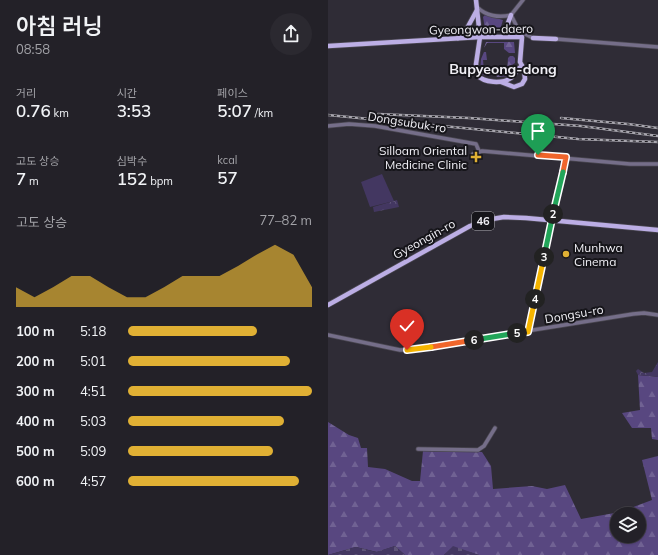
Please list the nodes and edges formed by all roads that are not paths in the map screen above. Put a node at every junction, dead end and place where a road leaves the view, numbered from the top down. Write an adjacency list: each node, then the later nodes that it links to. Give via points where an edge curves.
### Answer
1 (476, 0): 3 (main road)
2 (523, 0): 4 (street)
3 (477, 9): 4 (street, via 486,14 502,17); 6 (main road); 9 (main road, via 465,32)
4 (511, 15): 5 (main road); 8 (street, via 519,30)
5 (507, 36): 6 (main road, Gyeongwon-daero); 7 (main road, Gyeongwon-daero)
6 (480, 37): 9 (main road, Gyeongwon-daero); 14 (main road, via 475,69 477,75 483,80)
7 (522, 37): 8 (street, Gyeongwon-daero); 13 (main road)
8 (533, 38): 10 (main road, Gyeongwon-daero)
9 (456, 39): 11 (main road, Gyeongwon-daero)
10 (556, 39): 12 (street, Gyeongwon-daero)
11 (328, 46)
12 (658, 47)
13 (522, 66): 14 (main road, via 512,77); 14 (main road, via 525,79 522,84 511,87)
14 (501, 82)
15 (328, 126): 16 (street, Dongsubuk-ro, via 349,124 414,132 476,144)
16 (479, 151): 17 (street); 18 (street, Dongsubuk-ro)
17 (473, 154)
18 (566, 157): 19 (street, Dongsubuk-ro, via 630,164); 20 (street)
19 (658, 164)
20 (552, 220): 21 (main road, Gyeongin-ro / 46); 22 (main road, Gyeongin-ro / 46, via 504,217 470,226); 24 (street)
21 (658, 230)
22 (328, 304)
23 (658, 315): 24 (street, Dongsu-ro, via 633,314)
24 (528, 332): 25 (street, Dongsu-ro, via 415,350 400,350)
25 (328, 335)
26 (495, 428): 27 (street, via 484,446 478,450)
27 (418, 449)

